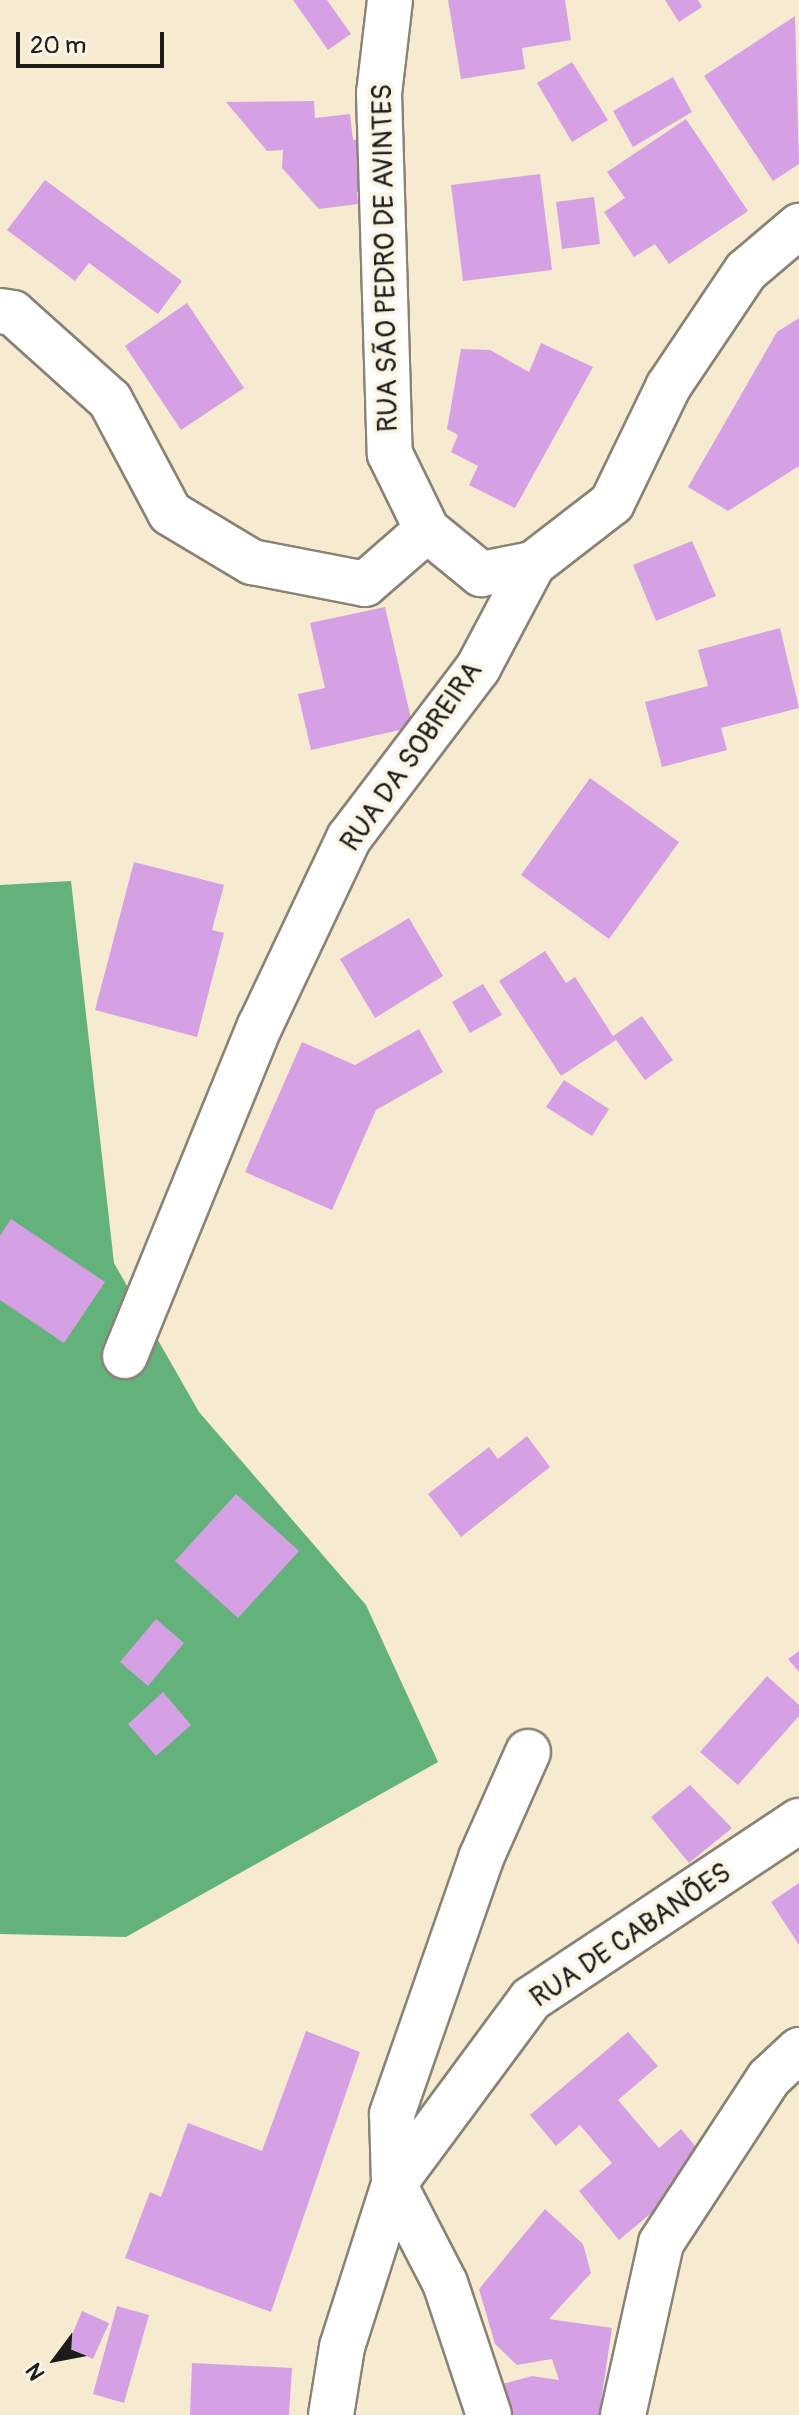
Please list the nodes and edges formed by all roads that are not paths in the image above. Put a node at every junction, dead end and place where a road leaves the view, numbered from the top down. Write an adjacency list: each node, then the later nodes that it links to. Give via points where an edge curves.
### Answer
1 (390, 0): 4 (street, RUA SÃO PEDRO DE AVINTES, via 379,93 390,454)
2 (799, 226): 5 (street, RUA DA SOBREIRA, via 746,271 668,387 612,503)
3 (0, 311): 4 (street, via 13,313 110,400 170,513 252,562 365,584)
4 (427, 530): 5 (street, RUA SÃO PEDRO DE AVINTES, via 481,574)
5 (533, 564): 6 (street, RUA DA SOBREIRA, via 478,668 349,838 260,1026)
6 (125, 1356)
7 (528, 1752): 10 (street, RUA DE CABANÕES, via 481,1858 392,2114)
8 (799, 1821): 10 (street, RUA DE CABANÕES, via 531,1999)
9 (799, 2050): 13 (street, via 769,2078 661,2243)
10 (394, 2184): 11 (street, RUA DE CABANÕES, via 342,2347); 12 (street, via 445,2283)
11 (331, 2415)
12 (489, 2415)
13 (623, 2415)

